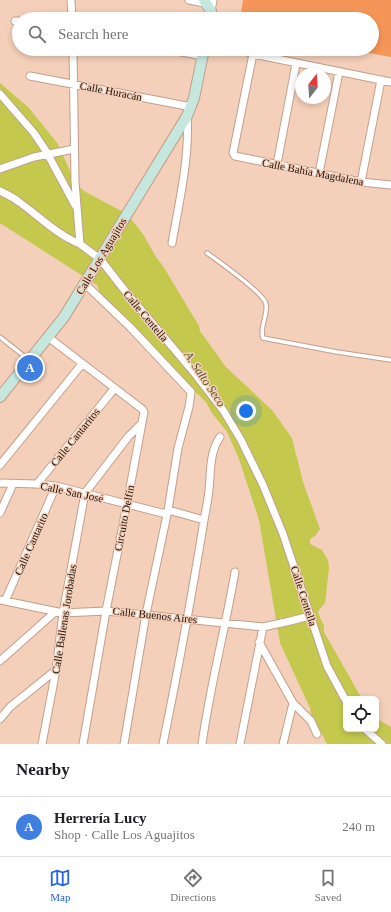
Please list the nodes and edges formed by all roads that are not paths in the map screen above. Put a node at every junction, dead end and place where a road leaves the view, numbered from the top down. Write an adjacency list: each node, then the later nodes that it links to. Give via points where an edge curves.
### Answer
1 (71, 0): 4 (street)
2 (189, 0): 3 (street)
3 (207, 1): 5 (street)
4 (72, 12)
5 (209, 12)
6 (73, 56): 15 (street)
7 (203, 56): 17 (street, Calle Los Aguajitos)
8 (253, 56): 20 (street, Calle Bahía Magdalena, via 233,153 234,156)
9 (262, 56): 10 (street)
10 (296, 64): 11 (street); 20 (street)
11 (339, 72): 13 (street); 22 (street)
12 (30, 76): 15 (street, Calle Huracán)
13 (381, 80): 14 (street); 23 (street)
14 (391, 82)
15 (74, 84): 17 (street, Calle Huracán); 18 (street)
16 (0, 94): 19 (street, via 34,133)
17 (190, 111): 27 (street, via 187,149); 30 (street, Calle Los Aguajitos)
18 (74, 149): 19 (street); 26 (street)
19 (48, 154): 21 (street); 26 (street)
20 (276, 164): 22 (street, Calle Bahía Magdalena)
21 (0, 169)
22 (319, 173): 23 (street, Calle Bahía Magdalena)
23 (361, 182): 24 (street, Calle Bahía Magdalena)
24 (391, 185)
25 (0, 190): 28 (street, Calle Centella, via 61,234)
26 (77, 208): 28 (street)
27 (172, 243)
28 (80, 244): 30 (street, Calle Centella)
29 (207, 252): 34 (lane, via 262,296 266,303 261,333 263,338)
30 (100, 259): 31 (street, Calle Los Aguajitos); 56 (street, Calle Centella, via 196,375 223,410 241,440 283,534)
31 (85, 284): 33 (street, Calle Los Aguajitos); 48 (street, via 191,392)
32 (0, 337): 35 (lane)
33 (48, 337): 35 (street, Calle Los Aguajitos); 36 (street, Circuito Delfín)
34 (391, 360)
35 (29, 361): 38 (street, Calle Los Aguajitos)
36 (82, 364): 37 (street, Circuito Delfín); 41 (street)
37 (114, 389): 39 (street, Circuito Delfín, via 144,412); 44 (street, Calle Cantaritos)
38 (0, 397)
39 (142, 424): 46 (street, via 128,437); 47 (street, Circuito Delfín)
40 (220, 438): 50 (street, via 212,453)
41 (0, 465)
42 (0, 483): 43 (street, Calle San José)
43 (13, 484): 44 (street, Calle San José); 49 (street)
44 (37, 484): 45 (street, Calle San José)
45 (56, 486): 46 (street, Calle San José); 52 (street, Calle Cantarito)
46 (85, 493): 47 (street, Calle San José); 54 (street, Calle Ballenas Jorobadas)
47 (127, 504): 48 (street, Calle San José); 53 (street, Circuito Delfín)
48 (167, 512): 50 (street, Calle San José); 55 (street)
49 (0, 513)
50 (204, 520): 57 (street)
51 (235, 572): 58 (street)
52 (2, 600): 54 (street, Calle Buenos Aires)
53 (106, 611): 54 (street, Calle Buenos Aires); 55 (street, Calle Buenos Aires); 69 (street, Circuito Delfín)
54 (59, 613): 61 (street); 62 (street, Calle Ballenas Jorobadas)
55 (146, 614): 57 (street, Calle Buenos Aires); 70 (street)
56 (310, 616): 59 (street, Calle Buenos Aires); 63 (street, Calle Centella, via 327,666)
57 (187, 618): 58 (street, Calle Buenos Aires); 71 (street)
58 (226, 623): 59 (street, Calle Buenos Aires); 72 (street, via 211,688)
59 (263, 627): 60 (street)
60 (259, 642): 64 (street); 73 (street)
61 (0, 661)
62 (56, 670): 65 (street, via 10,707); 68 (street, Calle Ballenas Jorobadas)
63 (343, 696)
64 (293, 703): 67 (street, via 312,721); 74 (street)
65 (0, 719)
66 (368, 732): 75 (street)
67 (317, 734)
68 (42, 744)
69 (83, 744)
70 (124, 744)
71 (163, 744)
72 (202, 744)
73 (240, 744)
74 (283, 744)
75 (382, 744)

